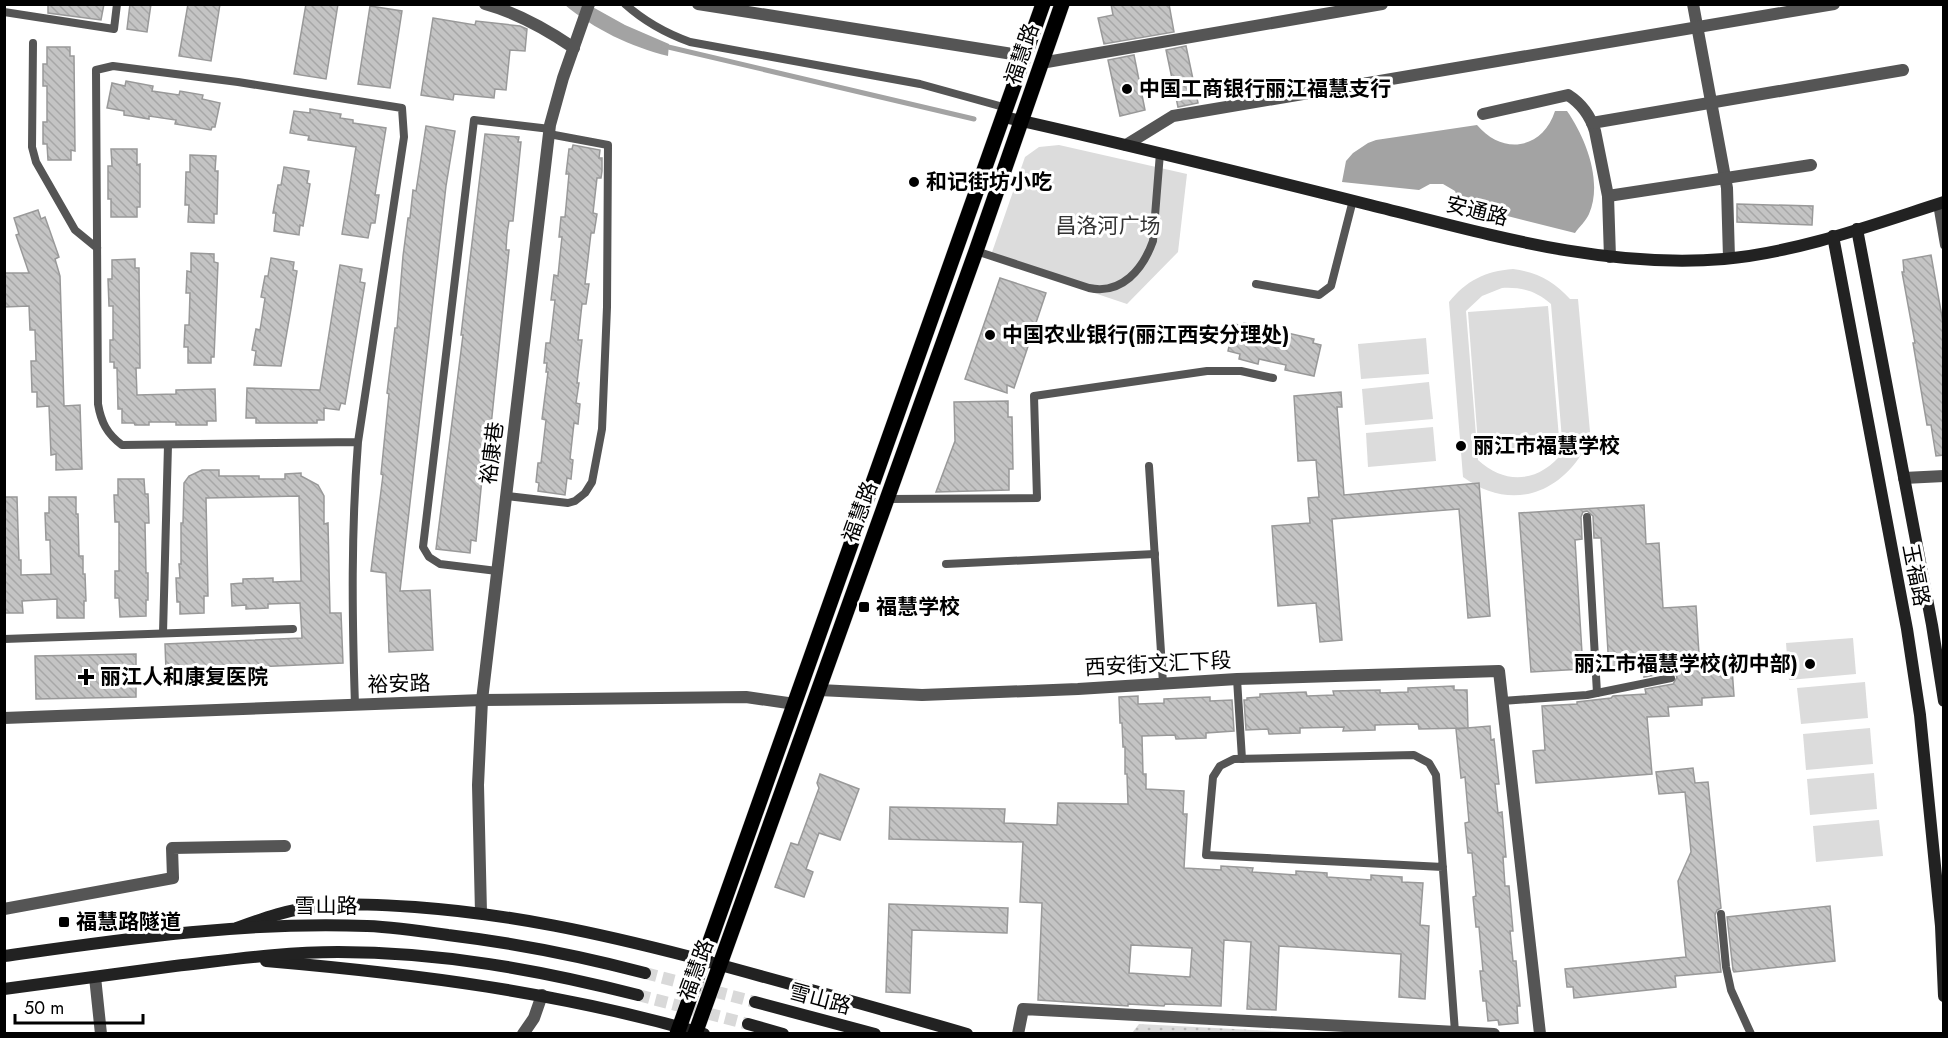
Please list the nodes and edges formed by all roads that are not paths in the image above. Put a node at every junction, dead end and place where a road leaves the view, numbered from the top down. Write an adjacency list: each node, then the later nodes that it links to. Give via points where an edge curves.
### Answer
1 (117, 4): 11 (lane, via 114,29)
2 (485, 4): 14 (street, via 538,25)
3 (589, 4): 14 (street, 裕康巷)
4 (625, 4): 19 (lane, via 656,28 690,42 920,84)
5 (698, 4): 15 (street)
6 (1043, 4): 15 (main road, 福慧路)
7 (1062, 4): 16 (main road, 福慧路)
8 (1382, 4): 16 (street)
9 (1693, 4): 12 (street)
10 (1834, 4): 12 (street)
11 (4, 12)
12 (1697, 27): 18 (street); 24 (street, via 1173,116)
13 (33, 43): 34 (lane, via 36,162 75,230)
14 (574, 48): 23 (street, 裕康巷)
15 (1025, 56): 19 (main road, 福慧路)
16 (1041, 63): 21 (main road, 福慧路)
17 (1903, 70): 18 (street)
18 (1711, 103): 22 (street); 27 (street)
19 (1005, 112): 21 (main road, 安通路); 62 (main road, 福慧路)
20 (1483, 114): 22 (street, via 1568,95 1584,108)
21 (1021, 121): 24 (main road, 安通路); 35 (main road, 福慧路)
22 (1593, 123): 28 (street)
23 (549, 132): 45 (street, 裕康巷); 45 (lane, via 608,145 608,307 602,429 592,482 580,497 568,503); 50 (lane, via 474,120 423,547 440,564)
24 (1126, 145): 25 (main road, 安通路)
25 (1160, 153): 29 (main road, 安通路); 35 (lane, via 1149,253 1134,274 1113,288 1089,288)
26 (1811, 165): 27 (street)
27 (1725, 178): 28 (street); 37 (street)
28 (1608, 196): 36 (street)
29 (1353, 200): 36 (main road, 安通路, via 1534,245); 38 (lane, via 1331,286 1319,295)
30 (1940, 203): 31 (main road, 安通路); 33 (lane)
31 (1857, 229): 32 (main road, 安通路); 44 (main road, 玉福路)
32 (1833, 236): 37 (main road, 安通路); 81 (main road, 玉福路, via 1920,715)
33 (1944, 245)
34 (97, 248): 40 (lane, via 96,70 113,66 402,108 404,137); 41 (lane, via 98,404 103,424 122,445)
35 (976, 251): 46 (main road, 福慧路)
36 (1610, 257): 37 (main road, 安通路, via 1691,261)
37 (1729, 258)
38 (1256, 284)
39 (1273, 378): 46 (lane, via 1241,371 1207,371 1034,396 1037,498)
40 (358, 442): 41 (lane); 63 (lane, via 351,556)
41 (168, 445): 52 (lane)
42 (1149, 466): 48 (lane)
43 (1944, 476): 44 (street)
44 (1904, 478): 61 (main road, 玉福路)
45 (507, 496): 50 (street, 裕康巷)
46 (887, 499): 57 (main road, 福慧路)
47 (1587, 517): 58 (lane)
48 (1155, 554): 49 (lane); 56 (lane)
49 (946, 564)
50 (498, 571): 59 (street, 裕康巷)
51 (292, 629): 52 (lane)
52 (163, 633): 53 (lane)
53 (4, 639)
54 (1671, 678): 58 (lane)
55 (1236, 679): 56 (street, 西安街文汇下段); 60 (street, 西安街文汇下段, via 1499,671); 65 (lane)
56 (1163, 683): 57 (street, 西安街文汇下段, via 922,695)
57 (819, 690): 75 (main road, 福慧路)
58 (1597, 693): 60 (lane)
59 (482, 700): 62 (street, 裕安路, via 746,697); 63 (street, 裕安路); 69 (street, 裕康巷, via 478,785)
60 (1503, 701): 94 (street)
61 (1944, 701)
62 (795, 704): 74 (main road, 福慧路)
63 (355, 705): 64 (street, 裕安路)
64 (4, 718)
65 (1242, 759): 67 (lane, via 1420,756 1436,775); 67 (lane, via 1220,766 1213,777 1206,855)
66 (285, 846): 68 (street, via 172,848 173,878)
67 (1443, 867): 86 (lane)
68 (4, 909)
69 (481, 913): 71 (main road, via 399,906 320,906 279,913); 74 (main road, via 593,932)
70 (1721, 914): 95 (lane, via 1731,990)
71 (237, 928): 72 (main road, 雪山路); 76 (main road, 雪山路, via 331,925 421,931 519,946)
72 (4, 956)
73 (235, 959): 77 (main road); 79 (main road, via 400,974); 80 (main road, via 296,953 404,954 521,969)
74 (703, 961): 75 (main road); 84 (main road, 福慧路)
75 (720, 965): 85 (main road, 福慧路); 91 (main road)
76 (645, 973)
77 (95, 977): 78 (main road); 87 (street)
78 (4, 988)
79 (542, 995): 84 (main road); 88 (street)
80 (638, 995)
81 (1944, 996)
82 (754, 1002): 90 (main road, 雪山路)
83 (748, 1024): 89 (main road, 雪山路)
84 (678, 1030): 85 (main road)
85 (699, 1033)
86 (1455, 1033): 92 (street, via 1023,1010); 93 (street)
87 (101, 1034)
88 (523, 1034)
89 (783, 1034)
90 (875, 1034)
91 (967, 1034)
92 (1018, 1034)
93 (1494, 1034)
94 (1540, 1034)
95 (1751, 1034)

